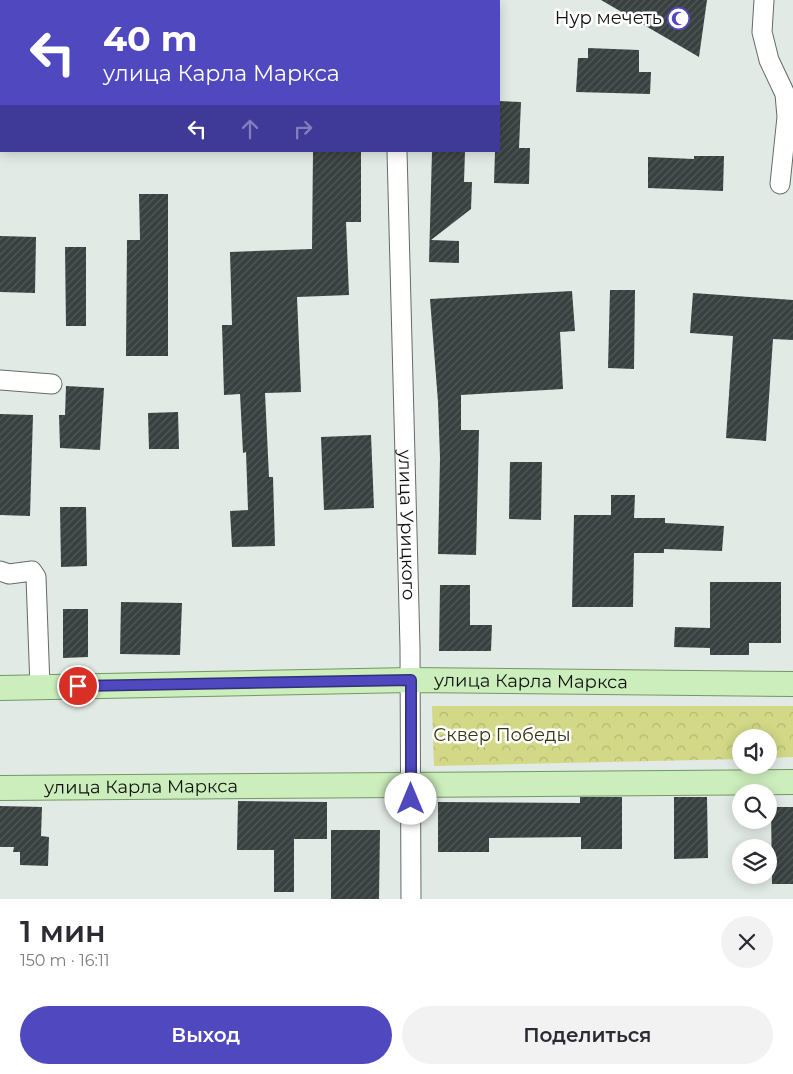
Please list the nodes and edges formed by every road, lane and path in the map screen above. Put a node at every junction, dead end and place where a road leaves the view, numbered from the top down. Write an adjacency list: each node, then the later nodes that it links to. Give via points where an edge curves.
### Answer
1 (764, 0): 3 (street, via 762,32 769,60 785,94 787,117)
2 (397, 152): 7 (street, улица Урицкого)
3 (780, 184)
4 (0, 380): 5 (street)
5 (52, 384)
6 (0, 571): 9 (street, via 9,574 32,570 36,577)
7 (411, 680): 8 (main road, улица Карла Маркса); 9 (main road, улица Карла Маркса); 12 (street, улица Урицкого)
8 (793, 684)
9 (40, 687): 10 (main road, улица Карла Маркса)
10 (0, 688)
11 (793, 782): 12 (main road, улица Карла Маркса)
12 (411, 785): 13 (main road, улица Карла Маркса); 14 (street, улица Урицкого)
13 (0, 788)
14 (411, 899)

